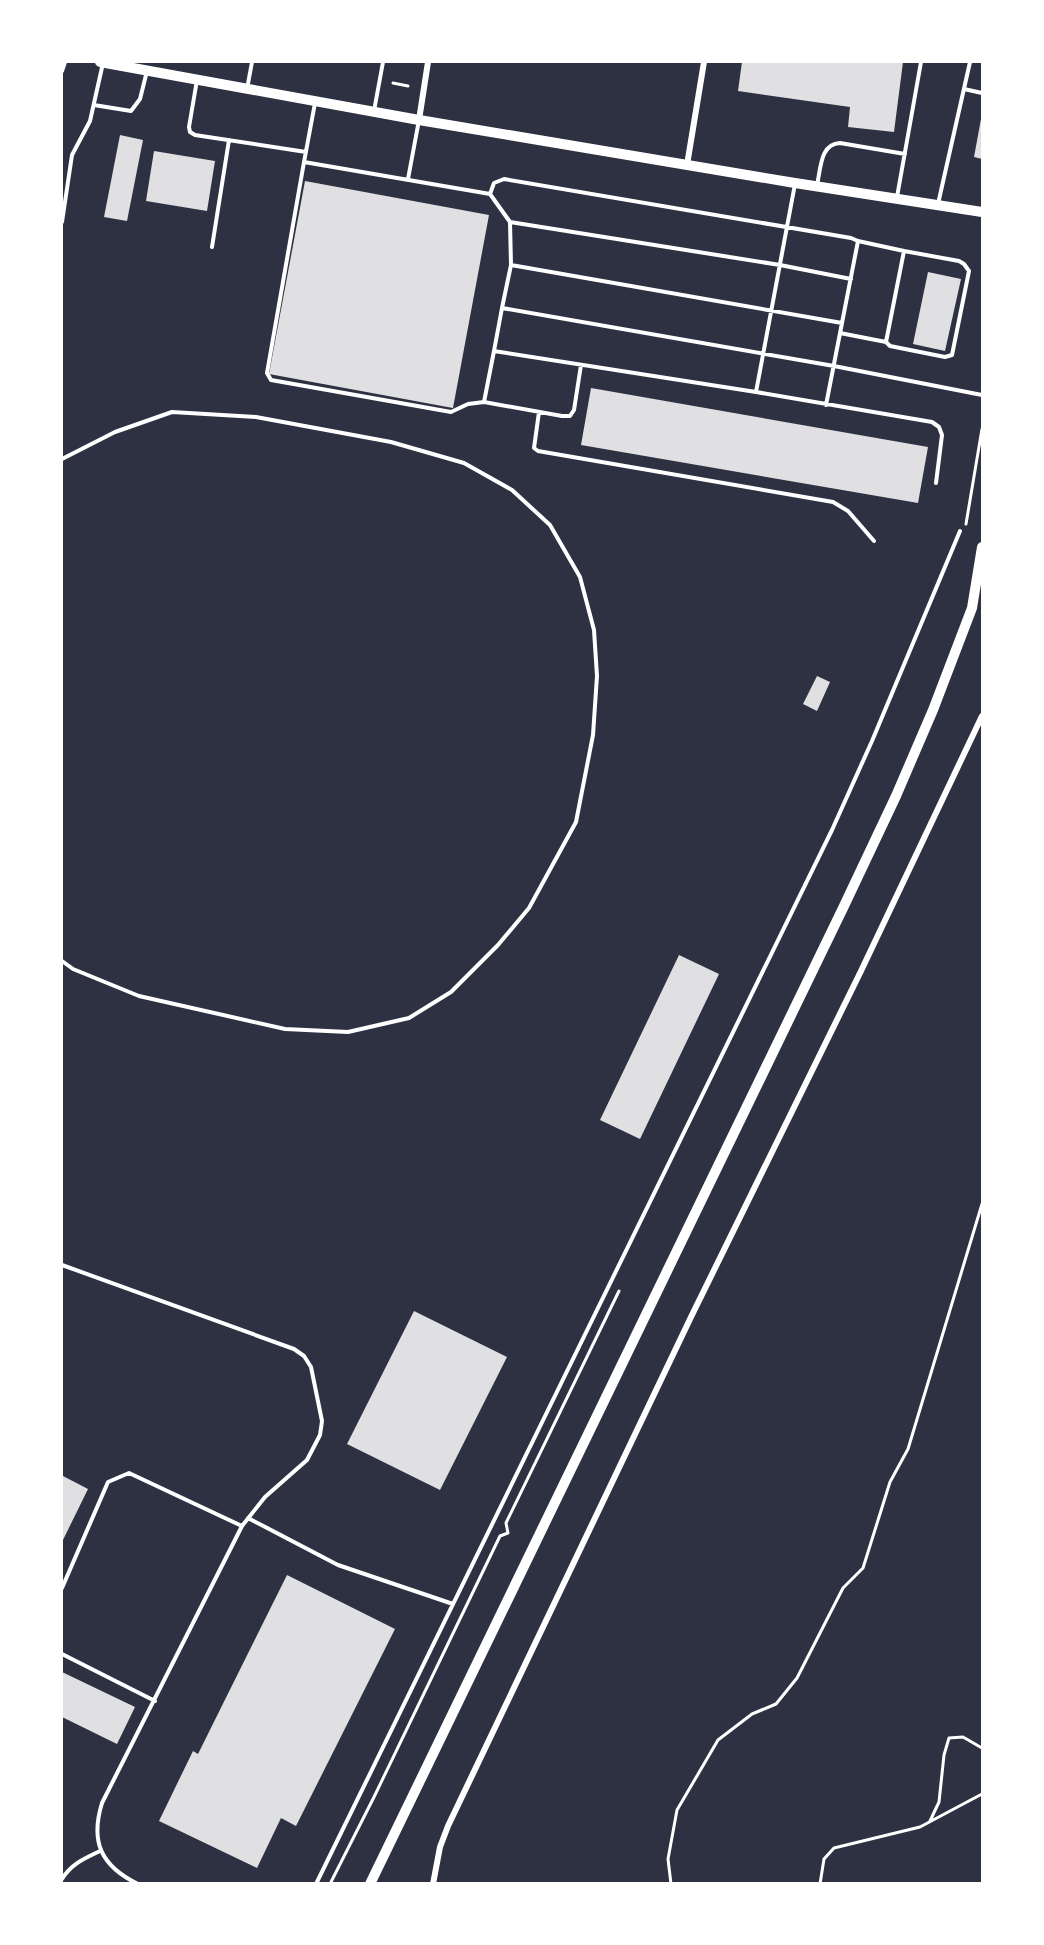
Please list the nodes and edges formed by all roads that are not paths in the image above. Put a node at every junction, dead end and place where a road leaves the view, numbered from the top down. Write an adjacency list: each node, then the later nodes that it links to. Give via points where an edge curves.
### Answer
1 (65, 62): 10 (lane)
2 (101, 62): 9 (main road); 16 (lane)
3 (252, 62): 12 (lane)
4 (383, 62): 17 (lane)
5 (428, 62): 18 (street)
6 (704, 62): 23 (street)
7 (921, 62): 21 (lane)
8 (970, 62): 13 (lane)
9 (143, 67): 11 (main road); 16 (lane, via 140,99 131,111)
10 (62, 71)
11 (197, 80): 12 (main road); 19 (lane, via 190,132)
12 (247, 89): 15 (main road)
13 (964, 89): 14 (lane); 29 (lane)
14 (982, 93)
15 (315, 102): 17 (main road); 20 (lane)
16 (94, 105): 31 (lane, via 72,155)
17 (374, 112): 18 (main road)
18 (419, 120): 23 (main road); 24 (lane)
19 (229, 140): 20 (lane); 35 (lane)
20 (306, 152): 22 (lane)
21 (905, 154): 26 (lane, via 831,143 825,149); 28 (lane)
22 (304, 162): 24 (lane); 51 (lane, via 267,373 271,380 451,412)
23 (687, 165): 25 (main road)
24 (408, 179): 27 (lane)
25 (795, 183): 26 (main road); 33 (lane)
26 (816, 186): 28 (main road)
27 (490, 194): 32 (lane); 33 (lane, via 494,183 504,179)
28 (897, 198): 29 (main road)
29 (938, 205): 30 (main road)
30 (982, 212)
31 (62, 222)
32 (510, 222): 37 (lane); 38 (lane)
33 (788, 227): 34 (lane); 38 (lane)
34 (858, 241): 36 (lane); 39 (lane)
35 (212, 247)
36 (904, 251): 44 (lane); 44 (lane, via 959,261 969,271 952,356 890,346)
37 (511, 265): 40 (lane); 41 (lane)
38 (780, 266): 39 (lane); 41 (lane)
39 (851, 279): 42 (lane)
40 (502, 308): 45 (lane); 46 (lane)
41 (771, 311): 42 (lane); 46 (lane)
42 (842, 323): 43 (lane)
43 (840, 333): 44 (lane); 48 (lane)
44 (886, 342)
45 (494, 351): 47 (lane); 51 (lane)
46 (764, 353): 48 (lane); 49 (lane)
47 (581, 365): 49 (lane); 53 (lane, via 570,416)
48 (834, 366): 50 (lane); 52 (lane)
49 (756, 392): 52 (lane)
50 (982, 395)
51 (484, 402): 53 (lane)
52 (826, 405): 55 (lane, via 932,422 942,435)
53 (539, 412): 57 (lane, via 534,448 537,451 833,502 848,511)
54 (62, 459): 62 (lane, via 115,432 172,412 256,417 391,442 464,463 512,490 550,525 580,577 594,630 597,676 593,735 576,822 529,908 451,992 410,1018 348,1032 285,1029 139,996)
55 (936, 483)
56 (960, 531): 67 (lane, via 832,830)
57 (874, 541)
58 (982, 547): 60 (main road)
59 (982, 592): 60 (main road)
60 (972, 608): 75 (main road, via 896,796 849,896)
61 (982, 716): 76 (street, via 448,1826)
62 (62, 961)
63 (62, 1264): 64 (lane, via 304,1356 311,1367 322,1421 320,1435 307,1460 265,1497)
64 (248, 1518): 65 (lane); 67 (lane, via 338,1566)
65 (242, 1526): 66 (lane, via 129,1473 108,1482); 69 (lane)
66 (62, 1588)
67 (453, 1604): 74 (lane)
68 (62, 1654): 69 (lane)
69 (155, 1701): 70 (lane, via 102,1803 96,1830)
70 (100, 1851): 71 (lane, via 78,1861); 72 (lane)
71 (62, 1879)
72 (127, 1881): 73 (lane)
73 (138, 1884)
74 (316, 1884)
75 (370, 1884)
76 (432, 1884)

